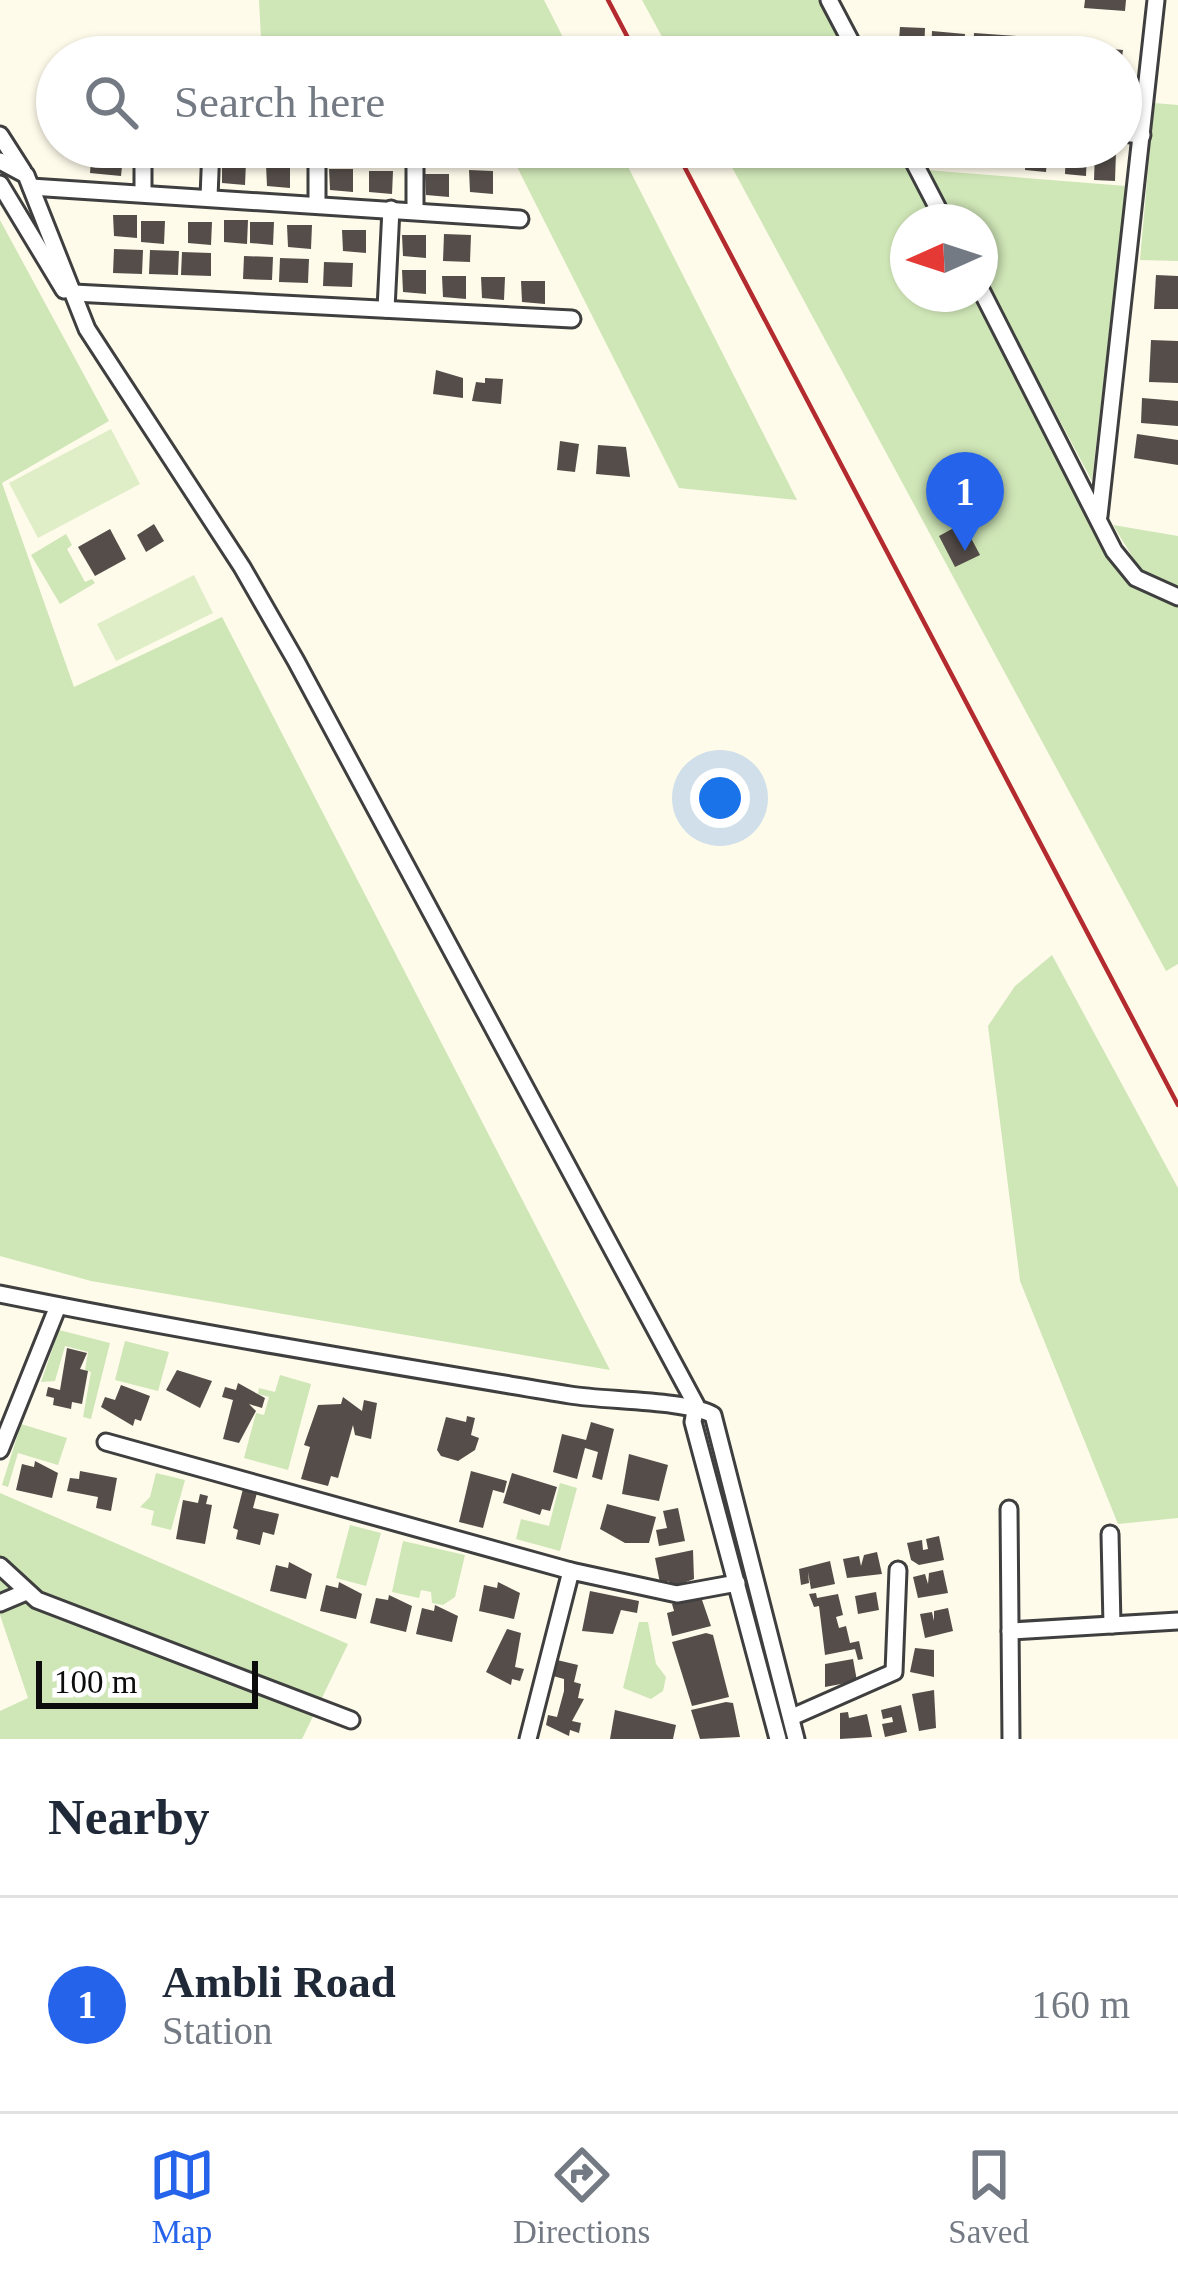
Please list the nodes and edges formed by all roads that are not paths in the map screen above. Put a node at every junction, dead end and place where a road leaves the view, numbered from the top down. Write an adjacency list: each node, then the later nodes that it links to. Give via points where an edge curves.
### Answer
1 (829, 0): 3 (street)
2 (1156, 0): 5 (street)
3 (848, 36)
4 (0, 135): 13 (street)
5 (1142, 135)
6 (0, 161): 13 (street)
7 (143, 168): 15 (street)
8 (210, 168): 16 (street)
9 (317, 168): 17 (street)
10 (415, 168): 20 (street)
11 (917, 168): 18 (street)
12 (1138, 168): 27 (street)
13 (28, 181): 15 (street); 22 (street); 26 (street)
14 (0, 184): 26 (street)
15 (143, 193): 16 (street)
16 (208, 196): 17 (street)
17 (317, 204): 19 (street)
18 (936, 204)
19 (391, 209): 20 (street); 23 (street)
20 (415, 211): 21 (street)
21 (520, 219)
22 (74, 293): 23 (street); 26 (street)
23 (386, 310): 25 (street)
24 (993, 312): 27 (street)
25 (572, 319)
26 (87, 328): 31 (street, via 287,645)
27 (1099, 516): 28 (street, via 1136,578)
28 (1178, 597)
29 (0, 1294): 30 (street)
30 (58, 1306): 31 (street, via 598,1400); 33 (street)
31 (696, 1405): 39 (street, via 693,1422); 45 (street, via 713,1415)
32 (106, 1442): 37 (street)
33 (0, 1450)
34 (1009, 1509): 44 (street)
35 (1110, 1534): 43 (street)
36 (0, 1566): 40 (street)
37 (571, 1570): 39 (street, via 676,1594); 47 (street)
38 (898, 1570): 45 (street, via 894,1672)
39 (737, 1583): 48 (street)
40 (26, 1592): 41 (street); 46 (street)
41 (0, 1603)
42 (1178, 1621): 43 (street)
43 (1112, 1624): 44 (street)
44 (1010, 1631): 50 (street)
45 (792, 1717): 49 (street)
46 (351, 1720)
47 (528, 1739)
48 (778, 1739)
49 (796, 1739)
50 (1011, 1739)

